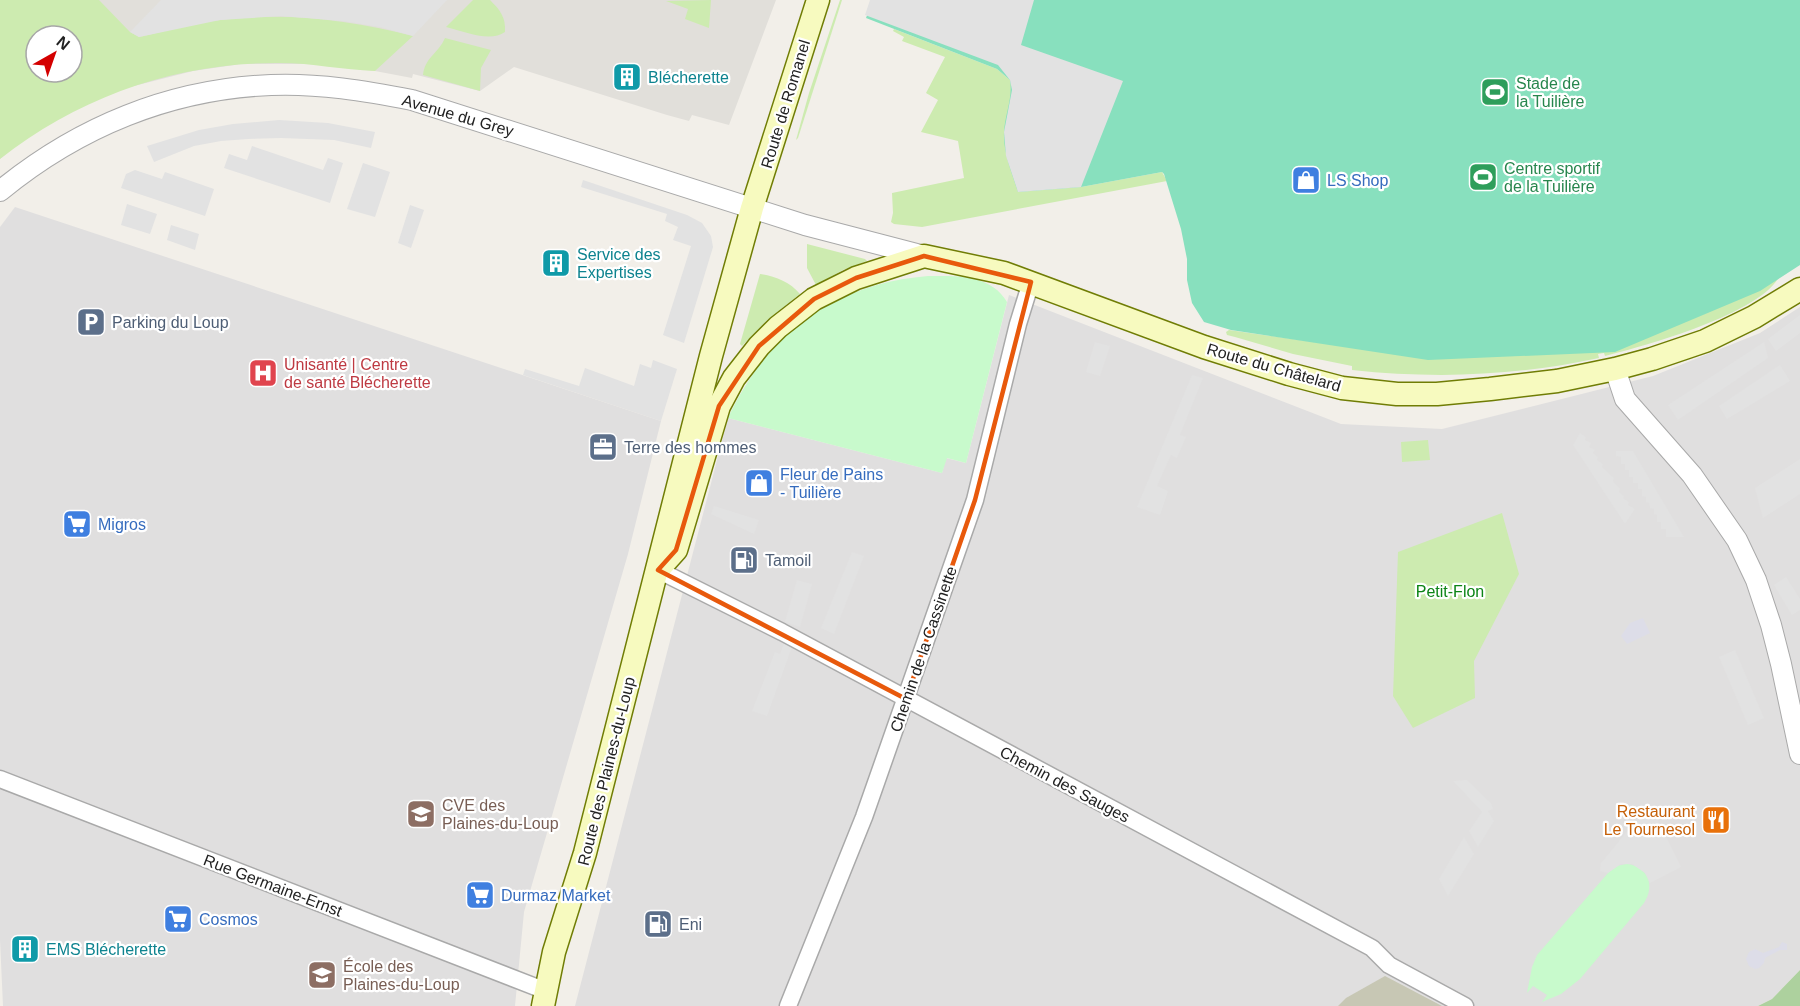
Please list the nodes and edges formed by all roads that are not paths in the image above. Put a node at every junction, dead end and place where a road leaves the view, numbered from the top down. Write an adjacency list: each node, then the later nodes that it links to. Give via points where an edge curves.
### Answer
1 (818, 0): 3 (main road, Route de Romanel)
2 (0, 190): 3 (street, Avenue du Grey, via 68,143 130,113 196,93 290,85 412,100)
3 (752, 208): 4 (street, Avenue du Grey); 8 (main road, Route des Plaines-du-Loup, via 689,438)
4 (924, 256): 5 (main road, Route du Châtelard); 8 (main road, Route des Plaines-du-Loup, via 856,278 814,299 759,346 734,378 719,406 676,550)
5 (1031, 282): 7 (main road, Route du Châtelard, via 1204,347 1342,388 1437,394 1557,381); 9 (street, Chemin de la Cassinette, via 975,500)
6 (1800, 289): 7 (main road, Route du Châtelard, via 1705,341)
7 (1615, 369): 10 (street, via 1625,399 1692,475 1737,540 1771,625)
8 (658, 570): 9 (street, Chemin des Sauges); 12 (main road, Route des Plaines-du-Loup)
9 (906, 699): 13 (street, Chemin de la Cassinette, via 864,817); 14 (street, Chemin des Sauges, via 1372,948 1389,965)
10 (1800, 754)
11 (0, 779): 12 (street, Rue Germaine-Ernst)
12 (544, 999)
13 (788, 1006)
14 (1465, 1006)

